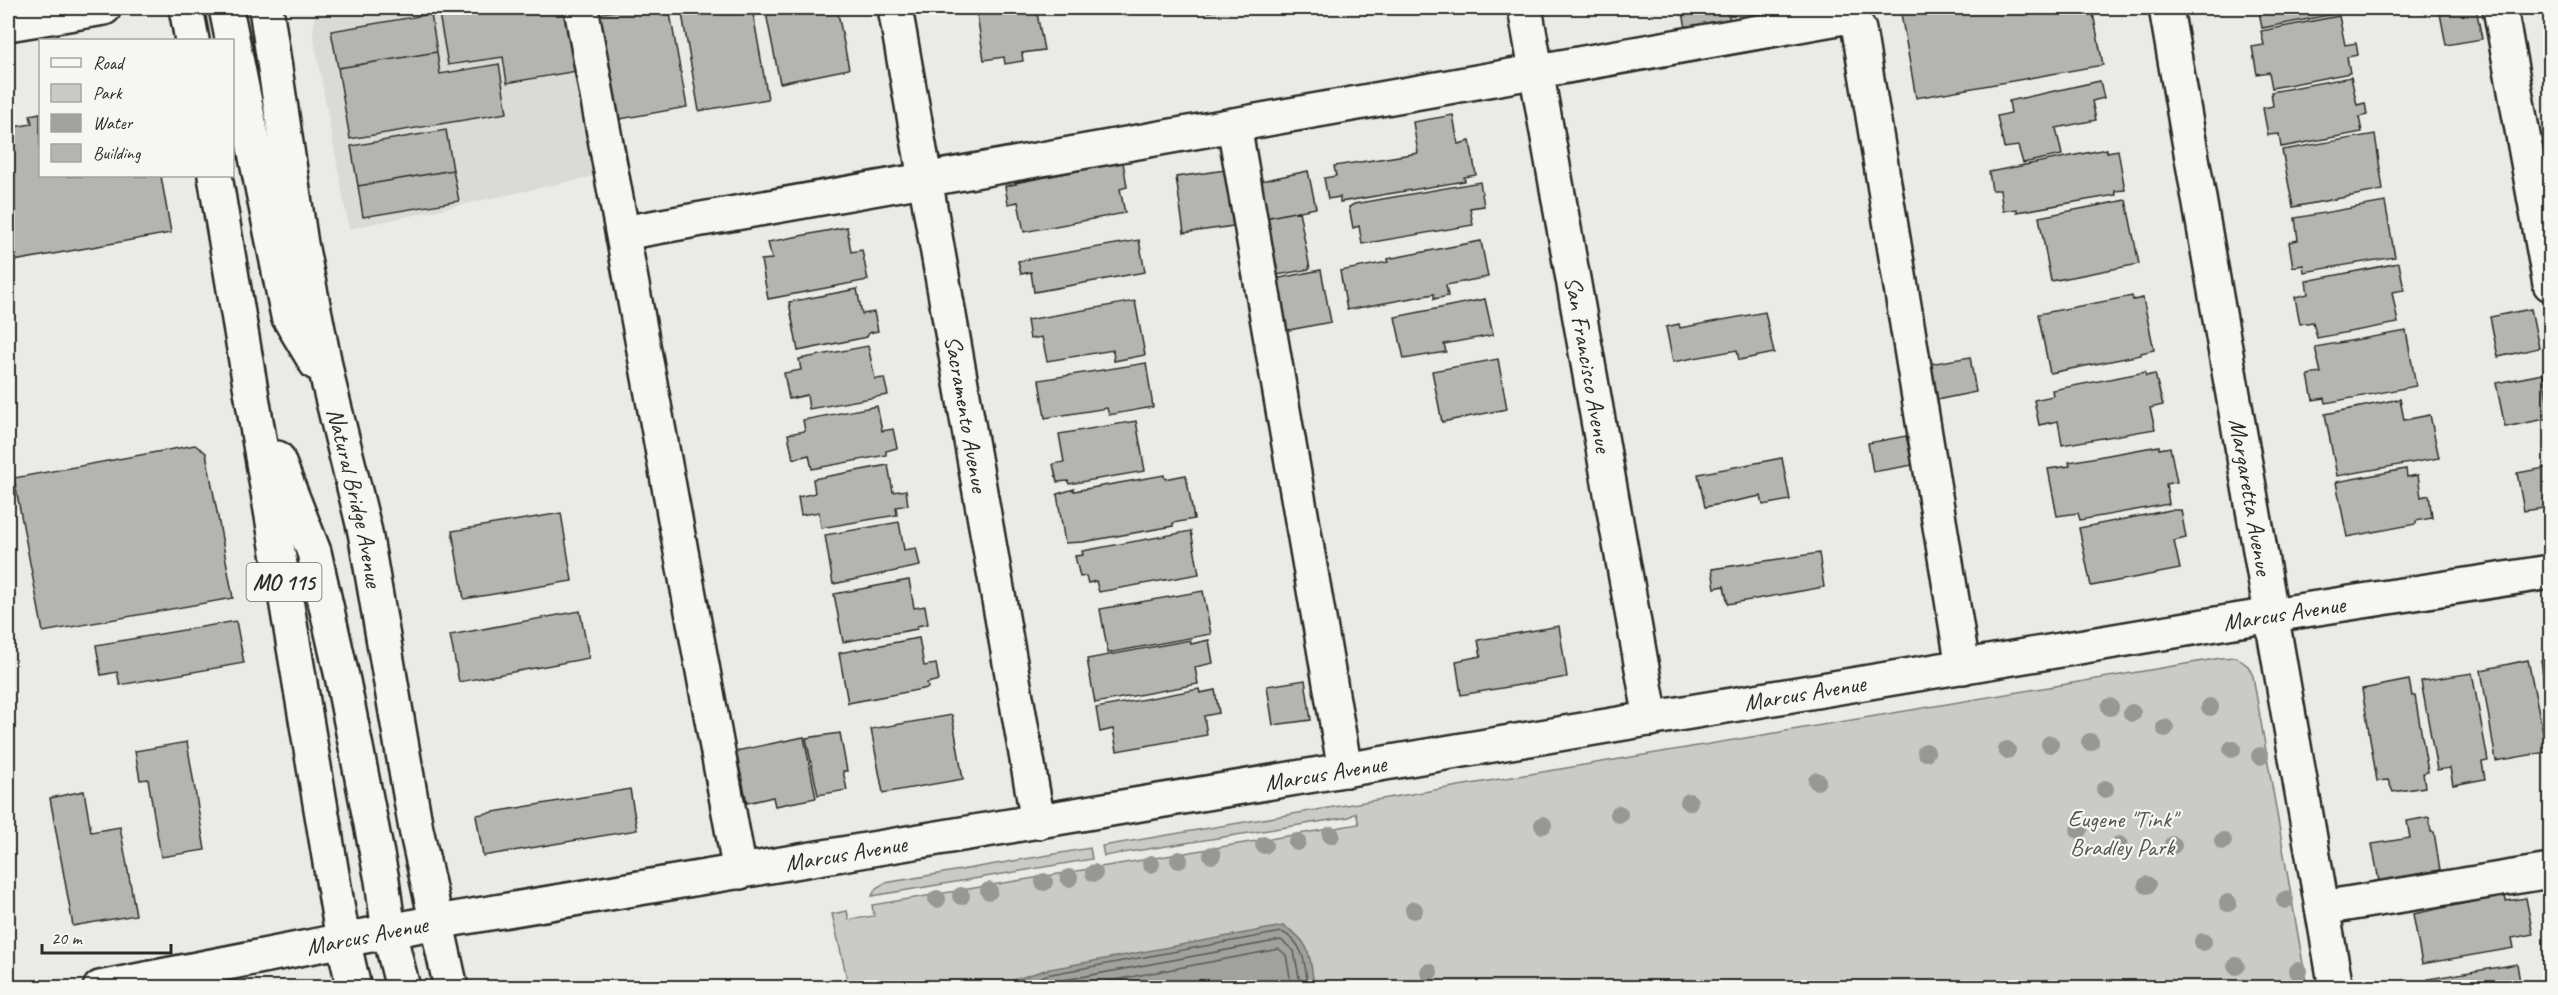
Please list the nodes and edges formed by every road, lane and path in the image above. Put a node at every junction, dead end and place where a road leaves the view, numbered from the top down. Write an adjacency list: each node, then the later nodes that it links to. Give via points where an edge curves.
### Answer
1 (104, 8): 10 (street)
2 (186, 8): 11 (street)
3 (226, 8): 12 (street)
4 (266, 8): 20 (street, Natural Bridge Avenue, via 301,244)
5 (582, 8): 18 (street)
6 (895, 8): 17 (street, Sacramento Avenue)
7 (1525, 8): 14 (street, San Francisco Avenue)
8 (2166, 8): 23 (street, Margaretta Avenue)
9 (2500, 8): 19 (street)
10 (8, 24)
11 (192, 39)
12 (232, 39)
13 (234, 48): 20 (street, via 288,316)
14 (1537, 72): 15 (street); 24 (street, via 1844,17 1854,20 1859,30); 25 (street, San Francisco Avenue)
15 (1234, 125): 17 (street); 26 (street)
16 (215, 177): 21 (street, MO 115)
17 (925, 181): 18 (street); 27 (street, Sacramento Avenue)
18 (623, 233): 29 (street)
19 (2550, 284)
20 (329, 385): 31 (street, Natural Bridge Avenue, via 365,532 416,830)
21 (256, 416): 32 (street, via 281,465 314,552); 33 (street, MO 115)
22 (2550, 572): 23 (street, Marcus Avenue)
23 (2271, 615): 24 (street, Marcus Avenue); 30 (street, Margaretta Avenue)
24 (1963, 667): 25 (street, Marcus Avenue)
25 (1651, 719): 26 (street, Marcus Avenue)
26 (1345, 770): 27 (street, Marcus Avenue)
27 (1038, 822): 29 (street, Marcus Avenue)
28 (2550, 871): 30 (street)
29 (740, 872): 31 (street, Marcus Avenue)
30 (2322, 908): 39 (street, Margaretta Avenue)
31 (436, 922): 32 (street, Marcus Avenue); 38 (street, Natural Bridge Avenue)
32 (390, 932): 33 (street, Marcus Avenue); 37 (street)
33 (343, 940): 34 (street, Marcus Avenue); 36 (street, MO 115)
34 (142, 984): 35 (street, Marcus Avenue)
35 (100, 987)
36 (354, 987)
37 (403, 987)
38 (451, 987)
39 (2336, 987)

